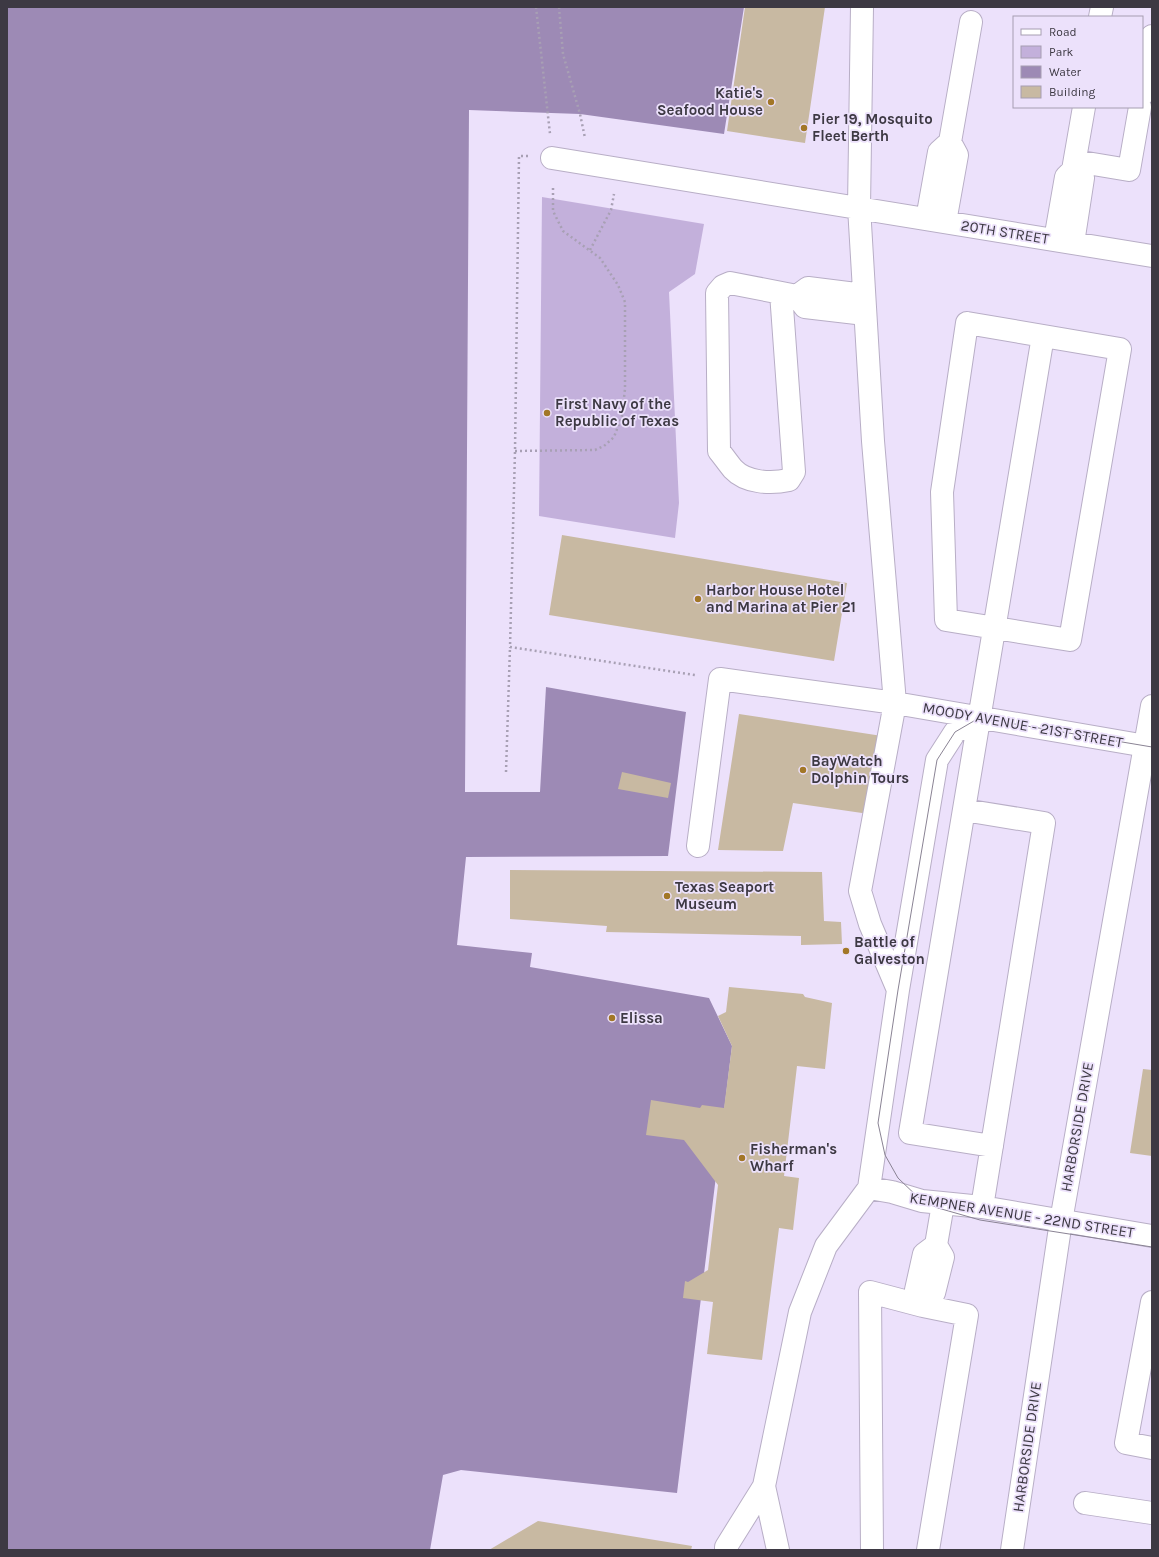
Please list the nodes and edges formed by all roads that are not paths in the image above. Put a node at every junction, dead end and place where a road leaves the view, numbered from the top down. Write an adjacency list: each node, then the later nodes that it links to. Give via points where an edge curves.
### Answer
1 (862, 7): 9 (street)
2 (971, 22): 10 (street, via 950,142 939,152)
3 (1152, 36): 4 (street)
4 (1143, 89)
5 (1084, 108): 8 (street)
6 (1140, 108): 8 (street, via 1130,170)
7 (552, 158): 9 (street, 20TH STREET)
8 (1074, 166): 11 (street, via 1066,177)
9 (859, 207): 10 (street, 20TH STREET); 14 (street)
10 (936, 220): 11 (street, 20TH STREET)
11 (1064, 241): 12 (street, 20TH STREET)
12 (1152, 256)
13 (789, 295): 13 (street, via 794,472 789,480 754,481 734,470 719,451 717,293 730,283); 14 (street, via 805,307)
14 (864, 304): 17 (street)
15 (1043, 336): 16 (street); 16 (street, via 966,323 942,492 946,620); 16 (street, via 1120,349 1070,640)
16 (995, 628): 19 (street)
17 (894, 703): 19 (street, MOODY AVENUE - 21ST STREET); 22 (street, MOODY AVENUE - 21ST STREET, via 720,679); 23 (street, via 860,891 870,924)
18 (1152, 706): 20 (street, HARBORSIDE DRIVE)
19 (979, 718): 20 (street, MOODY AVENUE - 21ST STREET); 21 (street); 23 (street, via 955,732 937,760)
20 (1149, 746): 28 (street, HARBORSIDE DRIVE)
21 (964, 810): 24 (street, via 1044,823); 24 (street, via 910,1133)
22 (698, 846)
23 (898, 990): 25 (street)
24 (992, 1146): 27 (street)
25 (869, 1188): 26 (street, KEMPNER AVENUE - 22ND STREET); 33 (street, via 826,1246 800,1312)
26 (943, 1204): 27 (street, KEMPNER AVENUE - 22ND STREET); 31 (street, via 936,1245 943,1257 934,1293)
27 (982, 1207): 28 (street, KEMPNER AVENUE - 22ND STREET)
28 (1061, 1221): 29 (street, KEMPNER AVENUE - 22ND STREET); 40 (street, HARBORSIDE DRIVE)
29 (1152, 1236)
30 (1152, 1302): 32 (street, via 1126,1443)
31 (924, 1303): 38 (street, via 870,1292); 39 (street, via 967,1315)
32 (1152, 1448)
33 (764, 1486): 36 (street); 37 (street)
34 (1085, 1503): 35 (street)
35 (1152, 1514)
36 (726, 1550)
37 (778, 1550)
38 (872, 1550)
39 (928, 1550)
40 (1012, 1550)

